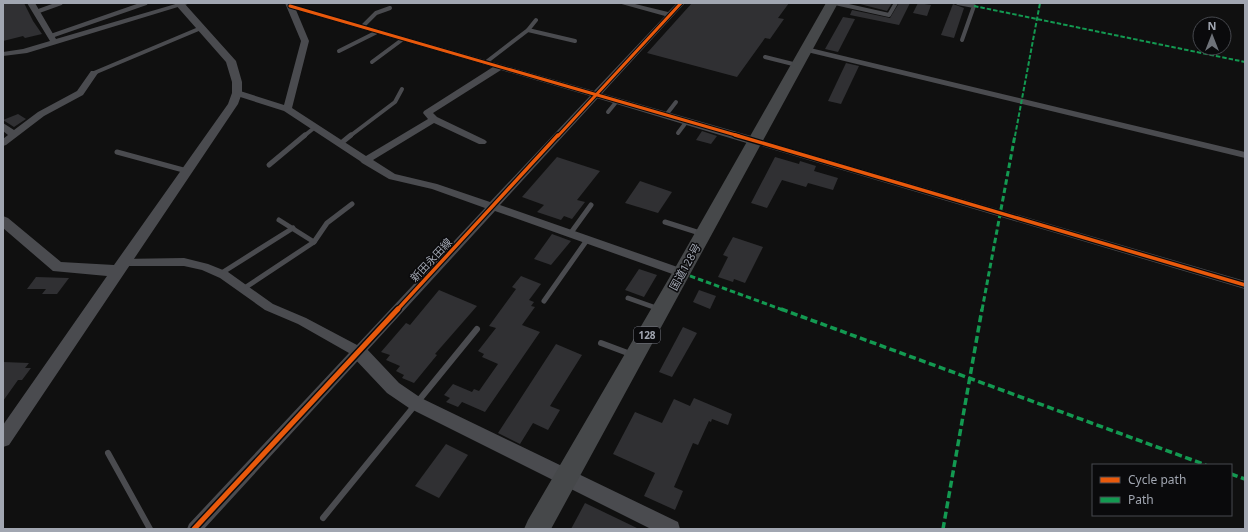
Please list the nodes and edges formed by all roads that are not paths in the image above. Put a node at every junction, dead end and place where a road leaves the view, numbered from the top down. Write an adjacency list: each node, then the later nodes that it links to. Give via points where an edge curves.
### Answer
1 (31, 3): 12 (street)
2 (62, 3): 12 (lane)
3 (146, 3): 19 (lane)
4 (681, 3): 13 (street, 新田永田線)
5 (833, 3): 6 (lane, via 889,15); 23 (highway, 国道128号 / 128)
6 (896, 3)
7 (958, 3): 21 (lane, via 974,6)
8 (182, 4): 16 (street); 19 (street)
9 (626, 4): 13 (street)
10 (290, 5): 15 (street); 37 (street, via 305,41)
11 (390, 8): 15 (lane, via 376,13)
12 (36, 12): 19 (street)
13 (670, 15): 34 (street, 新田永田線)
14 (536, 20): 17 (lane)
15 (362, 27): 18 (street)
16 (201, 28): 31 (lane); 33 (street, via 231,61 237,82)
17 (528, 30): 22 (lane); 28 (lane)
18 (377, 32): 20 (street); 24 (lane)
19 (52, 39): 25 (street, via 24,51)
20 (403, 39): 27 (lane); 28 (street)
21 (962, 40)
22 (575, 41)
23 (806, 49): 29 (highway, 国道128号 / 128); 51 (street)
24 (339, 51)
25 (3, 54)
26 (765, 57): 29 (lane)
27 (372, 62)
28 (484, 63): 30 (street)
29 (797, 65): 46 (highway, 国道128号 / 128)
30 (499, 67): 34 (street); 40 (street, via 427,113)
31 (94, 73): 45 (street, via 80,93 41,114)
32 (402, 90): 49 (lane, via 395,102)
33 (237, 93): 37 (street); 54 (street, via 233,104)
34 (597, 95): 35 (street); 57 (street, 新田永田線)
35 (617, 101): 38 (lane); 39 (street)
36 (676, 102): 39 (lane)
37 (287, 109): 43 (street)
38 (608, 112)
39 (666, 115): 41 (street)
40 (434, 119): 47 (street); 52 (street)
41 (687, 121): 44 (lane); 46 (street)
42 (3, 126): 45 (street)
43 (314, 128): 49 (street); 53 (lane)
44 (678, 133)
45 (14, 135): 48 (street)
46 (754, 140): 63 (highway, 国道128号 / 128); 69 (street)
47 (482, 142)
48 (3, 143)
49 (340, 144): 52 (street)
50 (117, 152): 54 (lane)
51 (1245, 155)
52 (366, 161): 57 (street, via 392,177 434,186)
53 (269, 165)
54 (187, 170): 66 (street)
55 (352, 204): 65 (lane, via 327,223)
56 (591, 205): 62 (lane)
57 (493, 206): 62 (street); 76 (street, 新田永田線)
58 (279, 220): 61 (lane)
59 (3, 221): 66 (street, via 58,267)
60 (665, 222): 63 (lane)
61 (293, 228): 65 (lane); 68 (lane)
62 (570, 234): 64 (street)
63 (703, 234): 67 (highway, 国道128号 / 128)
64 (587, 240): 67 (street); 72 (lane)
65 (314, 242): 70 (lane)
66 (121, 266): 68 (street, via 184,262); 79 (street)
67 (682, 273): 73 (highway, 国道128号 / 128)
68 (220, 274): 70 (street)
69 (1245, 285)
70 (243, 289): 76 (street, via 269,307 302,321)
71 (628, 298): 73 (lane)
72 (544, 300)
73 (661, 310): 77 (highway, 国道128号 / 128)
74 (477, 328): 78 (lane)
75 (601, 343): 77 (lane)
76 (359, 352): 78 (street, via 393,388); 84 (street, 新田永田線)
77 (635, 356): 81 (highway, 国道128号 / 128)
78 (415, 403): 81 (street); 82 (lane)
79 (3, 439)
80 (108, 453): 83 (lane)
81 (566, 477): 85 (highway, 国道128号 / 128); 86 (street)
82 (323, 518)
83 (150, 529)
84 (194, 529)
85 (537, 529)
86 (671, 529)

